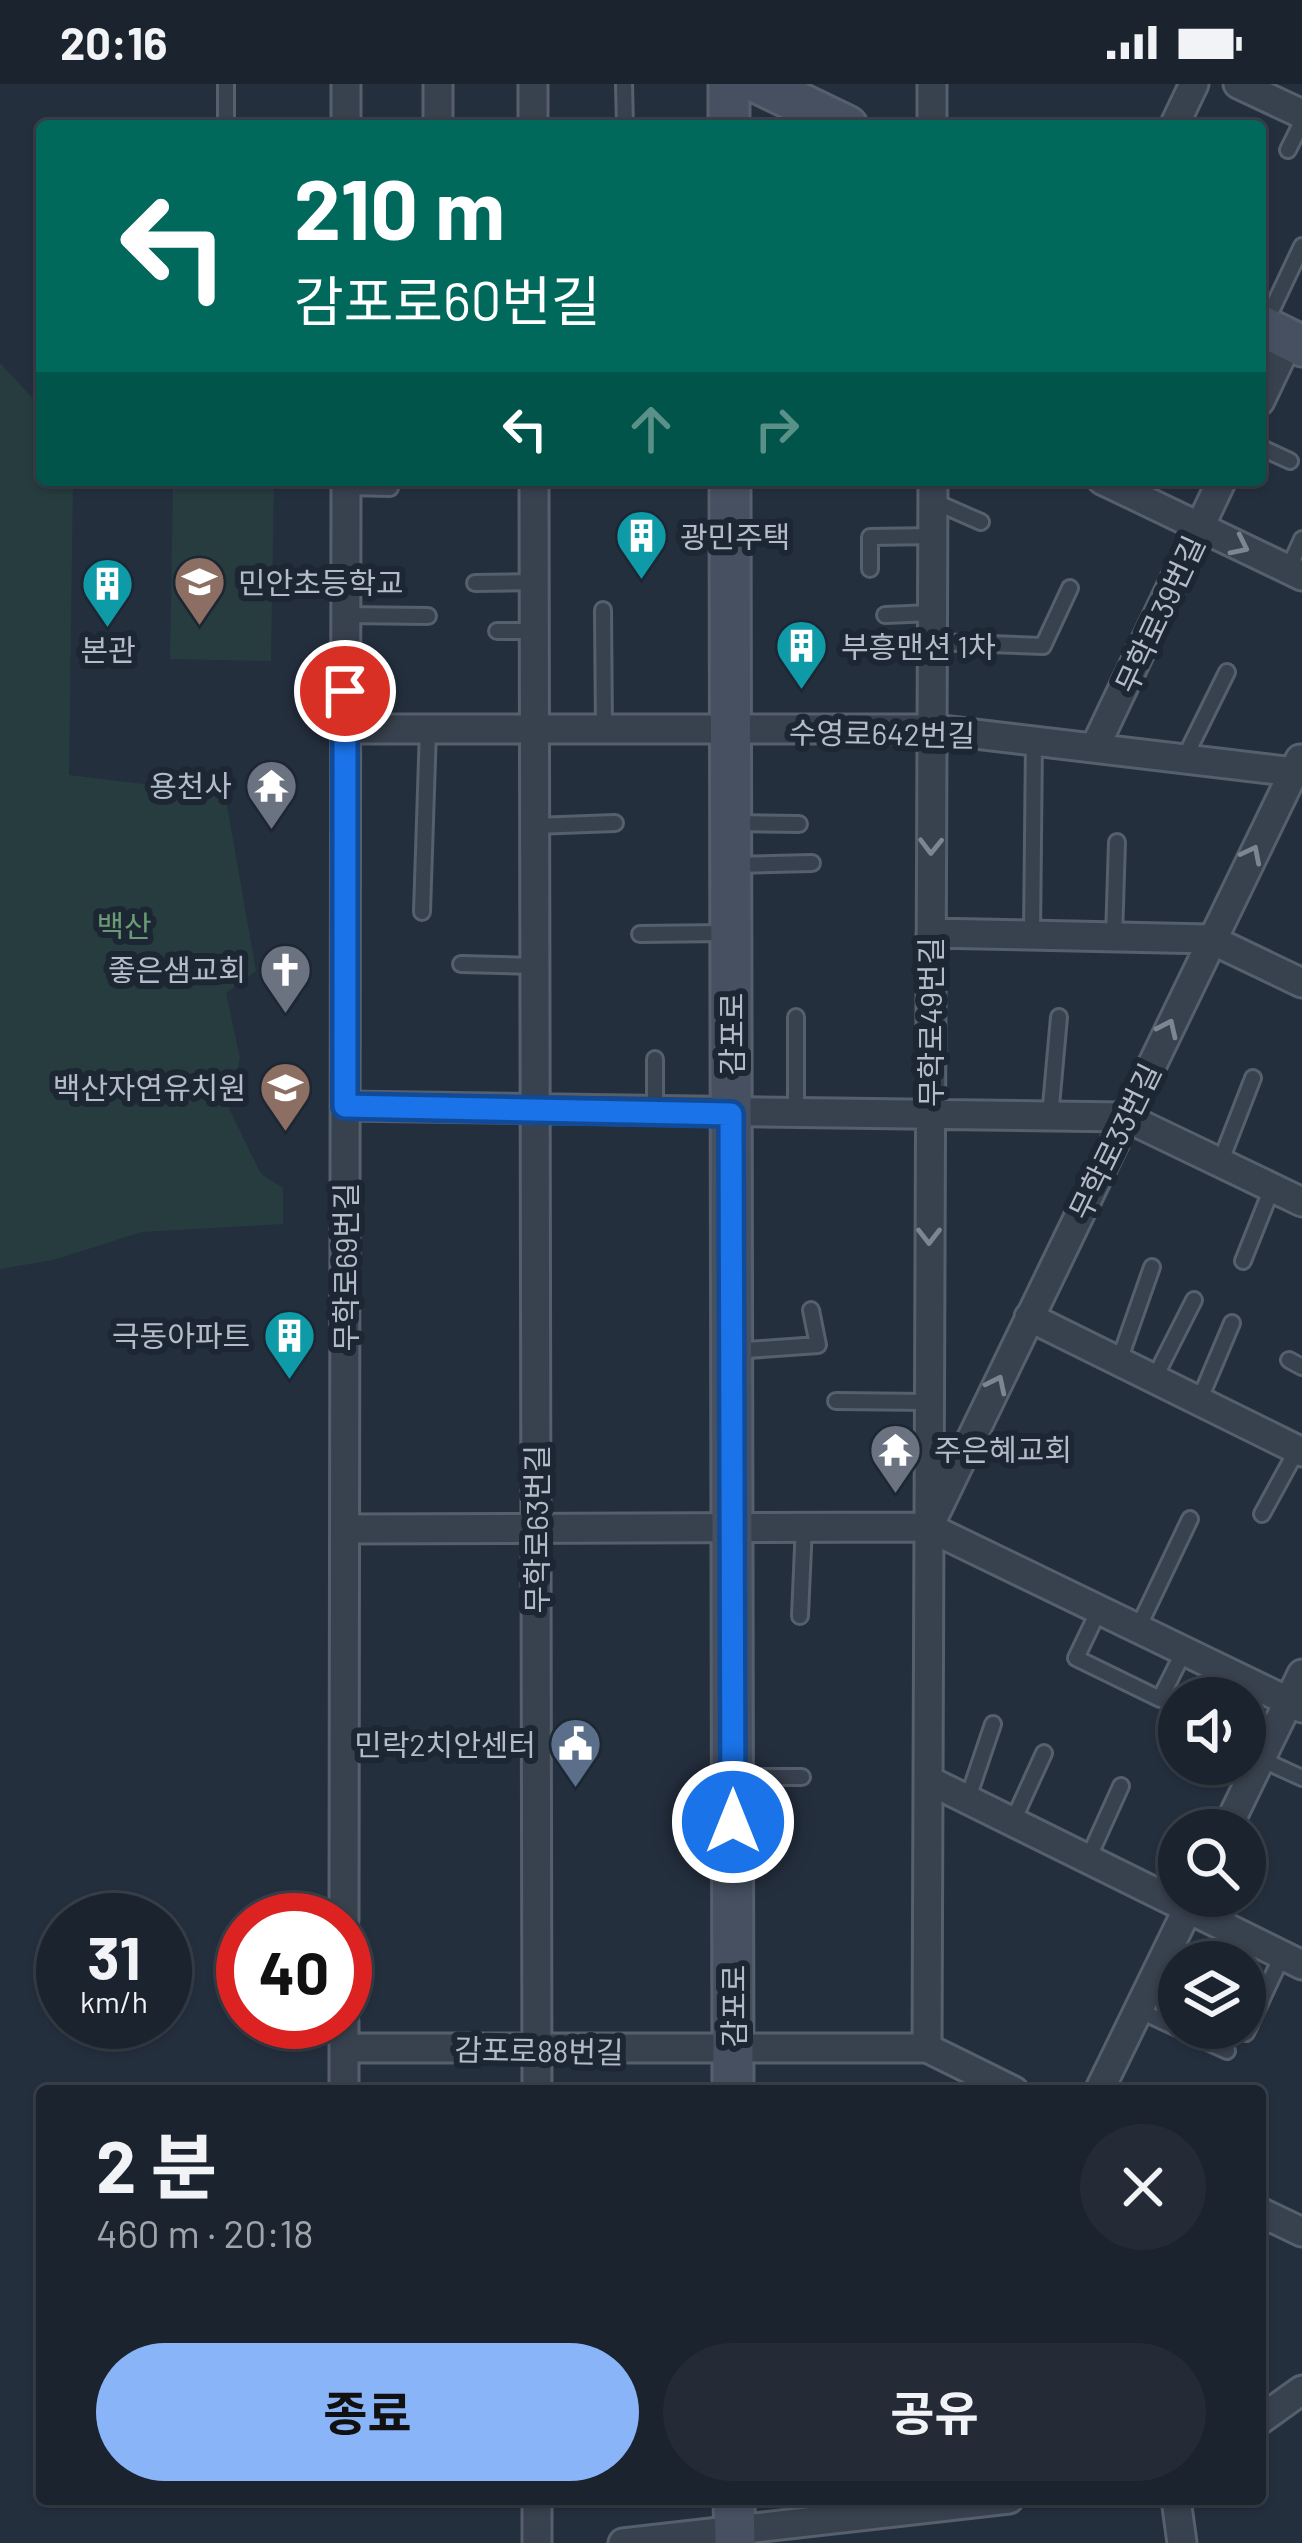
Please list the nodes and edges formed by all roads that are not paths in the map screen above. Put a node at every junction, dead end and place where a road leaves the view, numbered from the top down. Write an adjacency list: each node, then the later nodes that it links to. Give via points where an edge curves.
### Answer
1 (226, 84): 12 (lane)
2 (346, 84): 13 (street)
3 (438, 84): 14 (street)
4 (533, 84): 15 (street)
5 (624, 84): 16 (lane)
6 (729, 84): 17 (street)
7 (760, 84): 18 (street)
8 (932, 84): 19 (street)
9 (1193, 84): 20 (street)
10 (1238, 84): 11 (street)
11 (1302, 118): 21 (lane)
12 (226, 120)
13 (346, 120)
14 (438, 120)
15 (533, 120)
16 (625, 120)
17 (729, 120)
18 (835, 120)
19 (932, 120)
20 (1177, 120)
21 (1288, 150)
22 (1302, 246): 23 (lane)
23 (1279, 334): 24 (street)
24 (1266, 380)
25 (1266, 450): 26 (lane)
26 (1290, 460)
27 (346, 486): 46 (street, 무학로69번길)
28 (372, 486): 33 (lane, 무학로69번길)
29 (534, 486): 41 (street, 무학로63번길)
30 (730, 486): 58 (street, 감포로)
31 (1115, 486): 36 (street)
32 (1219, 486): 36 (street, 무학로39번길)
33 (390, 488)
34 (933, 490): 35 (lane, 무학로49번길); 37 (street, 무학로49번길)
35 (981, 522)
36 (1200, 527): 40 (street, one-way to 40); 60 (street, 무학로39번길)
37 (933, 536): 39 (lane, via 870,537); 45 (street, 무학로49번길)
38 (1302, 539): 40 (lane)
39 (870, 569)
40 (1295, 573)
41 (534, 582): 42 (lane); 50 (street, 무학로63번길)
42 (475, 583)
43 (1070, 588): 51 (lane, via 1043,646)
44 (603, 610): 57 (lane)
45 (933, 613): 47 (lane); 51 (street, 무학로49번길)
46 (345, 615): 48 (lane); 53 (street, 무학로69번길)
47 (885, 615)
48 (428, 616)
49 (497, 631): 50 (lane)
50 (534, 631): 56 (street, 무학로63번길)
51 (933, 643): 55 (street, 무학로49번길)
52 (1227, 672): 61 (lane)
53 (345, 729): 54 (street, 수영로642번길); 84 (street, 무학로69번길)
54 (428, 729): 56 (street, 수영로642번길); 70 (lane)
55 (933, 729): 58 (street, 수영로642번길); 59 (street, 수영로642번길); 72 (street, 무학로49번길, one-way to 72)
56 (534, 730): 57 (street, 수영로642번길); 66 (street, 무학로63번길)
57 (604, 730): 58 (street, 수영로642번길)
58 (730, 731): 64 (street, 감포로)
59 (1034, 740): 60 (street, 수영로642번길); 74 (lane)
60 (1095, 747): 61 (street, 수영로642번길)
61 (1185, 757): 62 (street, 수영로642번길)
62 (1300, 766): 76 (street, 무학로33번길, one-way to 62)
63 (615, 823): 66 (lane)
64 (730, 823): 65 (lane); 69 (street, 감포로)
65 (800, 824)
66 (534, 826): 78 (street, 무학로63번길)
67 (1117, 842): 75 (lane)
68 (812, 862): 69 (lane)
69 (730, 865): 71 (street, 감포로)
70 (422, 912)
71 (730, 933): 73 (lane); 87 (street, 감포로)
72 (931, 933): 74 (street); 89 (street, 무학로49번길)
73 (640, 934)
74 (1031, 935): 75 (street)
75 (1114, 937): 76 (street)
76 (1210, 939): 79 (street); 91 (street, 무학로33번길, one-way to 76)
77 (461, 964): 78 (lane)
78 (535, 966): 85 (street, 무학로63번길)
79 (1302, 983)
80 (1059, 1017): 90 (lane)
81 (796, 1018): 88 (lane)
82 (655, 1059): 86 (lane)
83 (1253, 1078): 92 (lane)
84 (345, 1106): 85 (street); 114 (street, 무학로69번길)
85 (535, 1110): 86 (street); 112 (street, 무학로63번길)
86 (656, 1113): 87 (street)
87 (731, 1114): 88 (street); 101 (street, 감포로)
88 (796, 1115): 89 (street)
89 (930, 1115): 90 (street); 106 (street, 무학로49번길, one-way to 106)
90 (1050, 1117): 91 (street)
91 (1125, 1117): 92 (street); 99 (street, 무학로33번길)
92 (1220, 1163): 93 (street)
93 (1272, 1188): 94 (street); 95 (lane)
94 (1301, 1198)
95 (1243, 1261)
96 (1152, 1267): 102 (lane)
97 (1194, 1300): 103 (lane)
98 (811, 1310): 101 (lane, via 818,1345)
99 (1029, 1317): 102 (street); 113 (street, 무학로33번길, one-way to 99)
100 (1232, 1323): 105 (lane)
101 (731, 1351): 111 (street, 감포로)
102 (1119, 1361): 103 (street)
103 (1154, 1378): 105 (street)
104 (836, 1401): 106 (lane)
105 (1199, 1401): 107 (street)
106 (929, 1402): 113 (street, 무학로49번길)
107 (1300, 1450): 108 (lane)
108 (1262, 1514)
109 (1190, 1519): 117 (lane)
110 (804, 1525): 111 (street); 113 (street); 116 (lane)
111 (732, 1526): 112 (street); 125 (street, 감포로)
112 (536, 1527): 114 (street); 143 (street, 무학로63번길)
113 (928, 1527): 115 (street); 128 (street, 무학로49번길)
114 (345, 1529): 134 (street, 무학로69번길)
115 (1099, 1610): 117 (street); 118 (lane, via 1076,1658 1160,1699)
116 (800, 1616)
117 (1138, 1628): 118 (street)
118 (1184, 1651): 120 (street)
119 (1302, 1675): 120 (street)
120 (1295, 1704): 122 (street)
121 (993, 1724): 130 (lane)
122 (1266, 1752)
123 (1044, 1753): 131 (lane)
124 (1266, 1762): 127 (lane)
125 (733, 1777): 126 (lane); 145 (street, 감포로)
126 (802, 1777)
127 (1302, 1778)
128 (928, 1780): 130 (street); 141 (street, 무학로49번길)
129 (1121, 1786): 132 (lane)
130 (968, 1798): 131 (street)
131 (1013, 1821): 132 (street)
132 (1088, 1858): 133 (street)
133 (1158, 1888)
134 (344, 1893)
135 (1184, 1917): 139 (street)
136 (1217, 1917): 137 (street)
137 (1292, 1960): 138 (lane)
138 (1266, 2001)
139 (1138, 2010): 144 (lane); 149 (street)
140 (372, 2037): 143 (street, 감포로88번길)
141 (927, 2048): 145 (street, 감포로88번길); 148 (street)
142 (344, 2049): 146 (street)
143 (536, 2050): 145 (street, 감포로88번길); 147 (street, 무학로63번길)
144 (1227, 2051)
145 (733, 2071)
146 (344, 2085)
147 (537, 2085)
148 (1001, 2085)
149 (1102, 2085)
150 (1266, 2215): 151 (street)
151 (1302, 2233)
152 (1302, 2390): 153 (street)
153 (1266, 2416)
154 (537, 2505): 159 (street)
155 (906, 2505): 157 (street)
156 (1177, 2505): 161 (street)
157 (853, 2508): 158 (street)
158 (734, 2524): 160 (street)
159 (537, 2543)
160 (623, 2543)
161 (1183, 2543)

